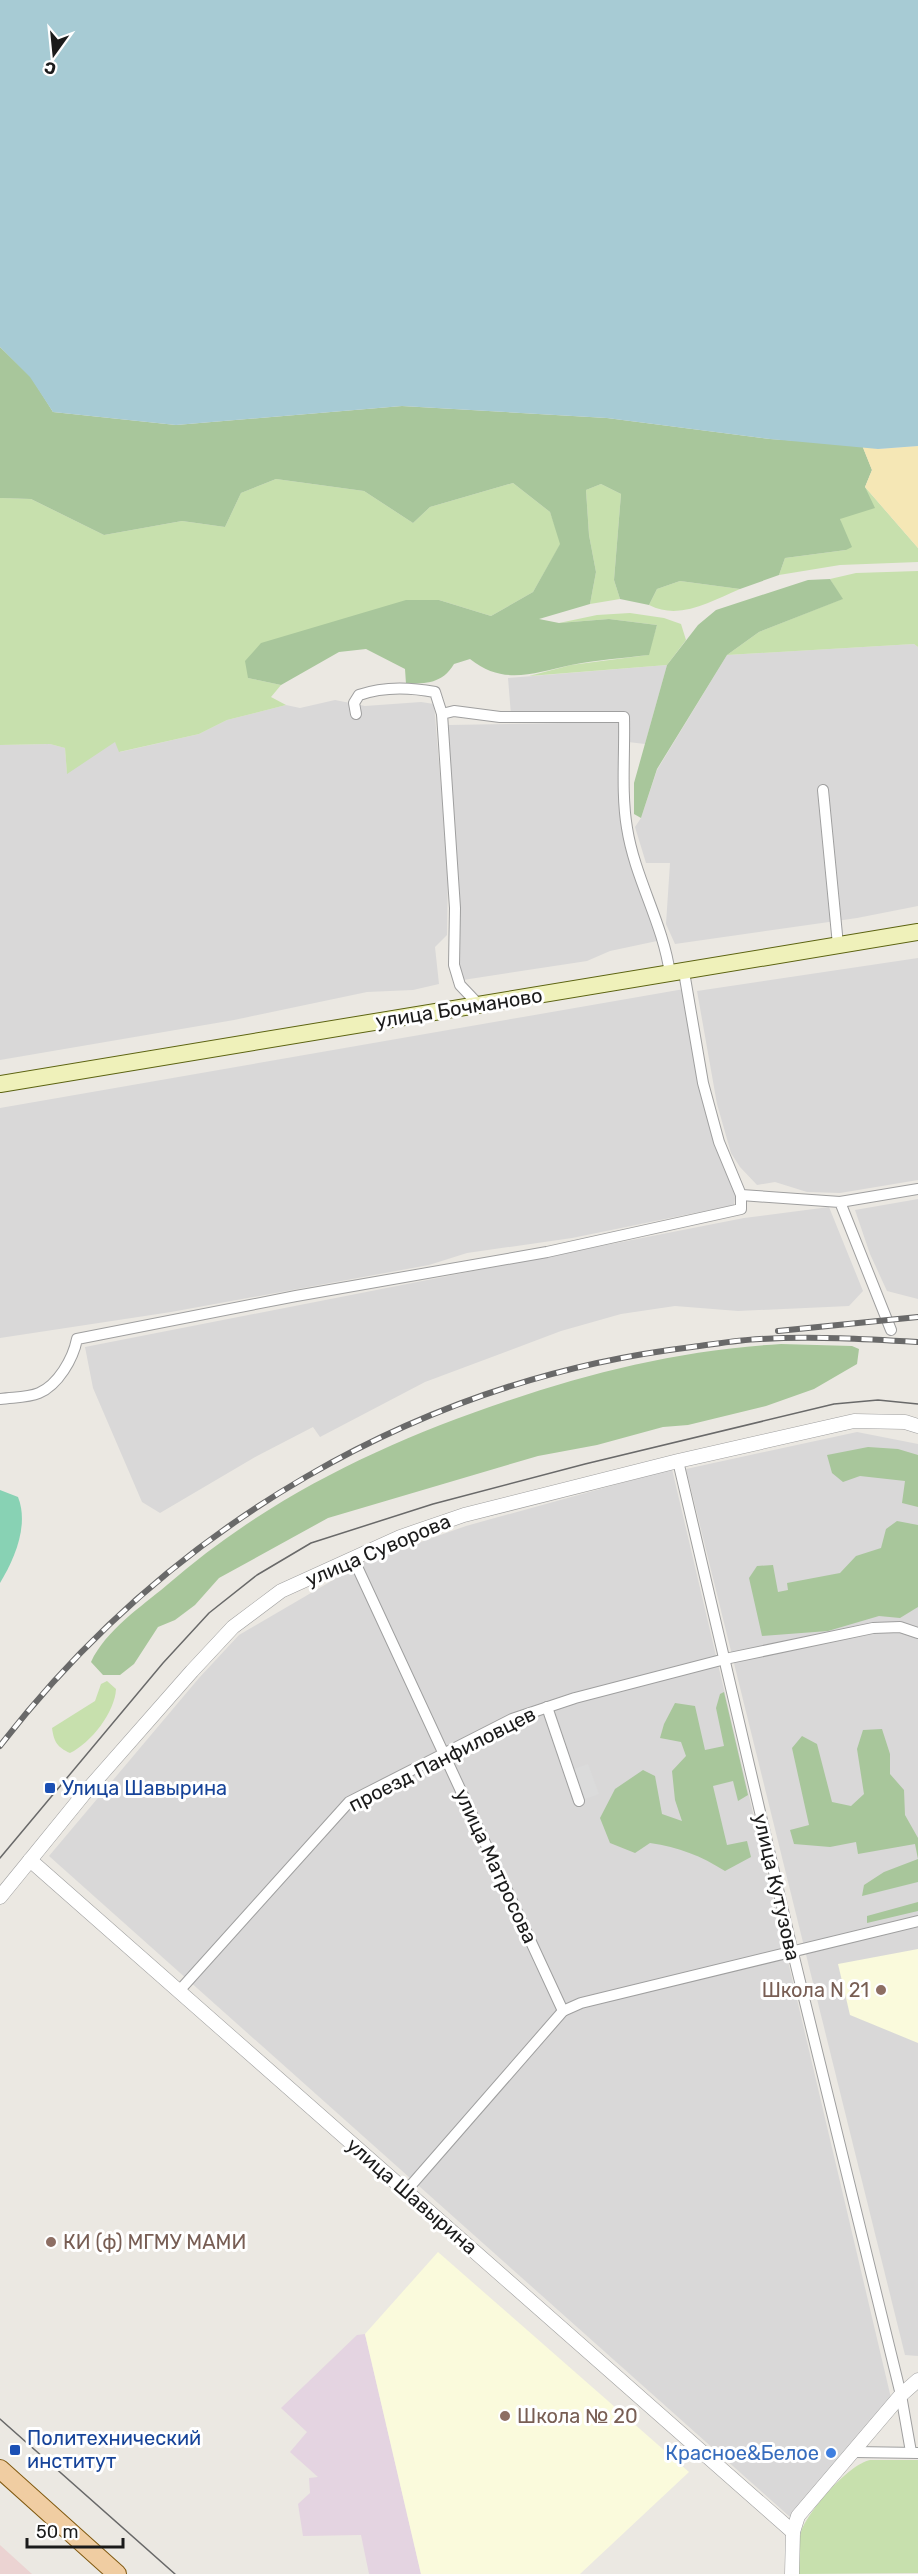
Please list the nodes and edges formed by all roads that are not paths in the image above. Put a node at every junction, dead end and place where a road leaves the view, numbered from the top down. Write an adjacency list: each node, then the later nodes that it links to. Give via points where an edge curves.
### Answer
1 (356, 714): 2 (street, via 354,703 359,695 411,687 435,692)
2 (442, 714): 6 (street, via 454,711 500,717 624,717 626,827); 7 (street, via 455,908 454,965 460,985)
3 (823, 790): 5 (street)
4 (918, 932): 5 (main road, улица Бочманово)
5 (838, 945): 6 (main road, улица Бочманово)
6 (677, 973): 7 (main road, улица Бочманово); 10 (street, via 719,1142)
7 (479, 1005): 8 (main road, улица Бочманово)
8 (0, 1084)
9 (918, 1189): 11 (street)
10 (741, 1196): 11 (street); 13 (street, via 741,1209 547,1252 296,1296 78,1340 75,1353 60,1375 41,1392)
11 (840, 1202): 12 (street)
12 (891, 1330)
13 (0, 1399)
14 (918, 1426): 15 (street, улица Суворова, via 854,1421)
15 (678, 1461): 16 (street, улица Суворова, via 464,1515); 18 (street, улица Кутузова)
16 (353, 1558): 20 (street, улица Матросова); 22 (street, улица Суворова, via 281,1591 233,1627)
17 (918, 1633): 18 (street, проезд Панфиловцев, via 900,1627 873,1628)
18 (725, 1659): 19 (street, проезд Панфиловцев); 25 (street, улица Кутузова)
19 (547, 1707): 20 (street, проезд Панфиловцев, via 512,1719); 21 (street)
20 (445, 1755): 26 (street, проезд Панфиловцев, via 349,1802); 27 (street, улица Матросова)
21 (579, 1801)
22 (30, 1860): 23 (street, улица Суворова); 26 (street, улица Шавырина)
23 (0, 1897)
24 (918, 1921): 25 (street)
25 (792, 1953): 27 (street, via 581,2003); 30 (street, улица Кутузова)
26 (179, 1991): 28 (street, улица Шавырина)
27 (563, 2011): 28 (street)
28 (406, 2191): 34 (street, улица Шавырина)
29 (918, 2380): 30 (street)
30 (901, 2395): 31 (street); 32 (street, улица Кутузова)
31 (855, 2451): 32 (street); 34 (street, via 798,2516)
32 (915, 2453)
33 (0, 2469): 35 (main road)
34 (794, 2532): 36 (street)
35 (117, 2574)
36 (792, 2574)

